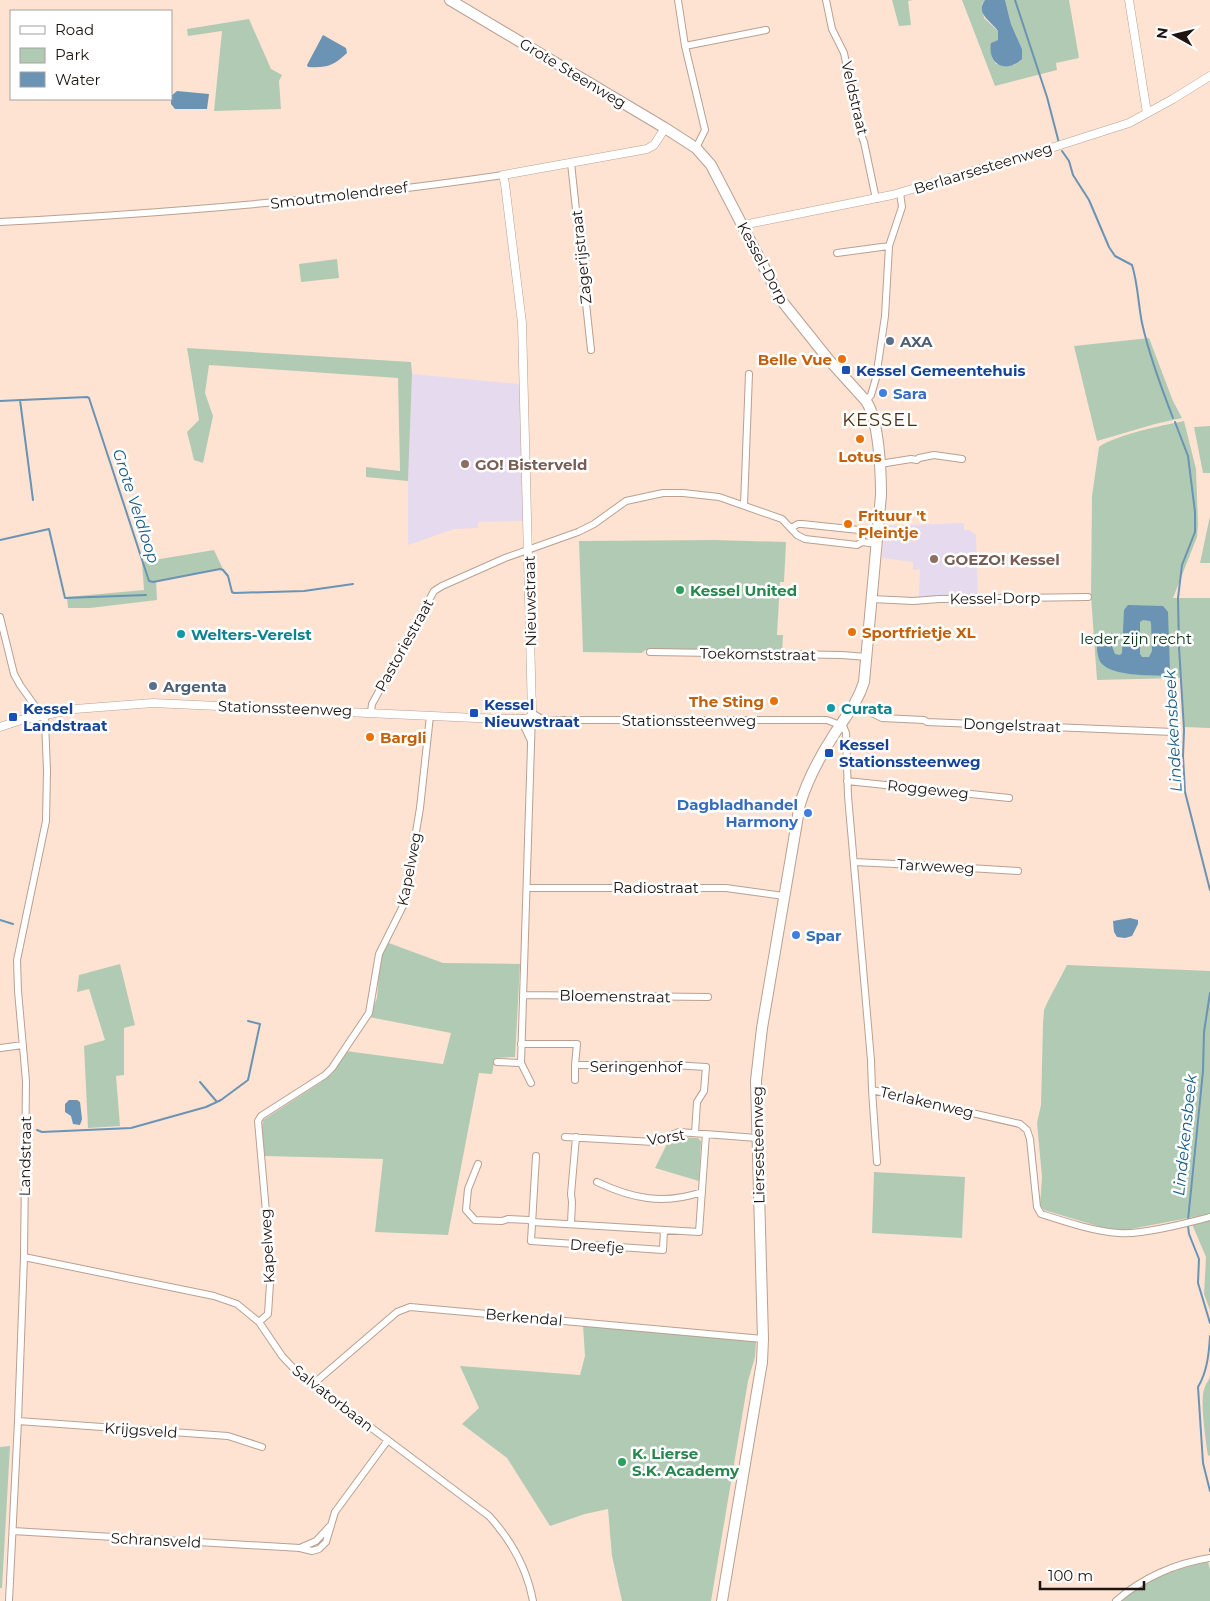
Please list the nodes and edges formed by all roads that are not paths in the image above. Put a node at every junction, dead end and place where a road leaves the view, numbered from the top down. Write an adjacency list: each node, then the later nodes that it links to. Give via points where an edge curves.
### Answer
1 (450, 0): 9 (main road, Grote Steenweg)
2 (678, 0): 6 (street)
3 (826, 0): 14 (street, Veldstraat, via 832,29 844,53)
4 (1129, 0): 8 (street)
5 (766, 30): 6 (street)
6 (685, 46): 10 (street, via 704,130)
7 (1210, 76): 8 (street, Berlaarsesteenweg)
8 (1147, 114): 13 (street, Berlaarsesteenweg, via 1129,123)
9 (665, 128): 10 (main road, Grote Steenweg); 11 (street, Smoutmolendreef, via 654,145 647,148)
10 (696, 148): 16 (main road, Kessel-Dorp, via 712,165)
11 (571, 163): 12 (street, Smoutmolendreef); 19 (street, Zagerijstraat)
12 (503, 175): 15 (street, Smoutmolendreef, via 301,201); 28 (street, Nieuwstraat, via 522,323)
13 (900, 193): 14 (street, Berlaarsesteenweg); 17 (street, via 902,207)
14 (876, 199): 16 (street, Berlaarsesteenweg)
15 (0, 222)
16 (743, 225): 21 (main road, Kessel-Dorp, via 781,300)
17 (889, 246): 18 (street); 21 (street, via 883,329 872,391)
18 (837, 253)
19 (591, 350)
20 (749, 374): 24 (street)
21 (866, 401): 23 (main road, Kessel-Dorp, via 872,413)
22 (962, 459): 23 (street, via 934,456)
23 (880, 464): 27 (main road, Kessel-Dorp)
24 (744, 505): 25 (street, Pastoriestraat, via 782,519); 28 (street, Pastoriestraat, via 710,495 663,492 620,504 578,532)
25 (792, 528): 26 (street, via 805,539 857,545); 26 (street, via 802,524 859,530)
26 (862, 542): 27 (street)
27 (877, 544): 30 (main road, Kessel-Dorp)
28 (528, 549): 35 (street, Pastoriestraat, via 434,591 372,704); 36 (street, Nieuwstraat)
29 (1088, 597): 30 (street, Kessel-Dorp)
30 (872, 599): 33 (main road, Kessel-Dorp)
31 (0, 617): 37 (street, via 14,674)
32 (650, 652): 33 (street, Toekomststraat)
33 (867, 657): 34 (main road, Kessel-Dorp, via 864,682)
34 (855, 705): 40 (main road, Liersesteenweg); 42 (street, Dongelstraat, via 882,718 927,722)
35 (371, 712): 37 (street, Stationssteenweg, via 153,703 91,707); 38 (street, Stationssteenweg)
36 (532, 713): 39 (street, Stationssteenweg, via 529,718); 40 (street, Stationssteenweg, via 548,720 827,720); 43 (street, Nieuwstraat)
37 (42, 716): 41 (street, Stationssteenweg); 53 (street, Landstraat, via 47,736 46,821 17,960)
38 (430, 716): 39 (street, Stationssteenweg); 76 (street, Kapelweg, via 406,894 379,954 369,1013 325,1075 258,1121 271,1268 268,1314)
39 (512, 718): 43 (street, via 524,726)
40 (840, 725): 44 (street, Terlakenweg, via 846,733); 49 (main road, Liersesteenweg, via 805,788)
41 (0, 727)
42 (1173, 732)
43 (532, 743): 48 (street, Nieuwstraat)
44 (847, 781): 45 (street, Roggeweg); 46 (street, Terlakenweg)
45 (1008, 798)
46 (854, 862): 47 (street, Tarweweg); 60 (street, Terlakenweg)
47 (1018, 871)
48 (527, 888): 49 (street, Radiostraat, via 726,888); 50 (street, Nieuwstraat)
49 (784, 896): 65 (main road, Liersesteenweg, via 758,1057)
50 (523, 995): 51 (street, Bloemenstraat); 52 (street, Nieuwstraat)
51 (708, 997)
52 (522, 1044): 56 (street); 57 (street, Seringenhof, via 577,1044)
53 (23, 1045): 54 (street); 75 (street, Landstraat, via 26,1081)
54 (0, 1048)
55 (497, 1062): 56 (street)
56 (521, 1063): 59 (street)
57 (575, 1065): 58 (street); 61 (street, Seringenhof, via 706,1067 704,1091 697,1102)
58 (575, 1080)
59 (531, 1083)
60 (872, 1090): 67 (street); 71 (street, Terlakenweg, via 1020,1124 1030,1139 1037,1208 1041,1214 1120,1234)
61 (695, 1133): 62 (street, Vorst); 64 (street, Vorst, via 679,1132 654,1142)
62 (706, 1134): 65 (street, Vorst); 70 (street)
63 (565, 1137): 64 (street, Vorst)
64 (576, 1137): 73 (street)
65 (757, 1138): 77 (main road, Liersesteenweg)
66 (536, 1156): 72 (street, Dreefje)
67 (877, 1162)
68 (478, 1164): 72 (street, via 468,1189 466,1210 475,1220 502,1221 508,1218)
69 (597, 1182): 70 (street, via 616,1191 649,1199 686,1197)
70 (702, 1192): 74 (street, Dreefje, via 700,1232)
71 (1210, 1217)
72 (532, 1222): 73 (street, Dreefje); 74 (street, Dreefje, via 531,1241 663,1250)
73 (571, 1224): 74 (street, Dreefje)
74 (664, 1230)
75 (24, 1257): 76 (street, Salvatorbaan, via 214,1296 237,1304); 79 (street, Landstraat)
76 (259, 1322): 78 (street, Salvatorbaan, via 282,1356)
77 (763, 1339): 78 (street, Berkendal, via 410,1307 397,1312); 86 (main road, Liersesteenweg, via 762,1362)
78 (312, 1384): 80 (street, Salvatorbaan)
79 (18, 1421): 81 (street, Krijgsveld, via 228,1436); 82 (street, Landstraat)
80 (388, 1440): 82 (street, Schransveld, via 334,1512 326,1542 312,1551); 85 (street, Salvatorbaan, via 472,1503 501,1530 524,1571)
81 (262, 1447)
82 (13, 1531): 84 (street, Landstraat)
83 (1210, 1558): 87 (street, via 1176,1566 1154,1576 1137,1584)
84 (9, 1601)
85 (533, 1601)
86 (722, 1601)
87 (1116, 1601)

